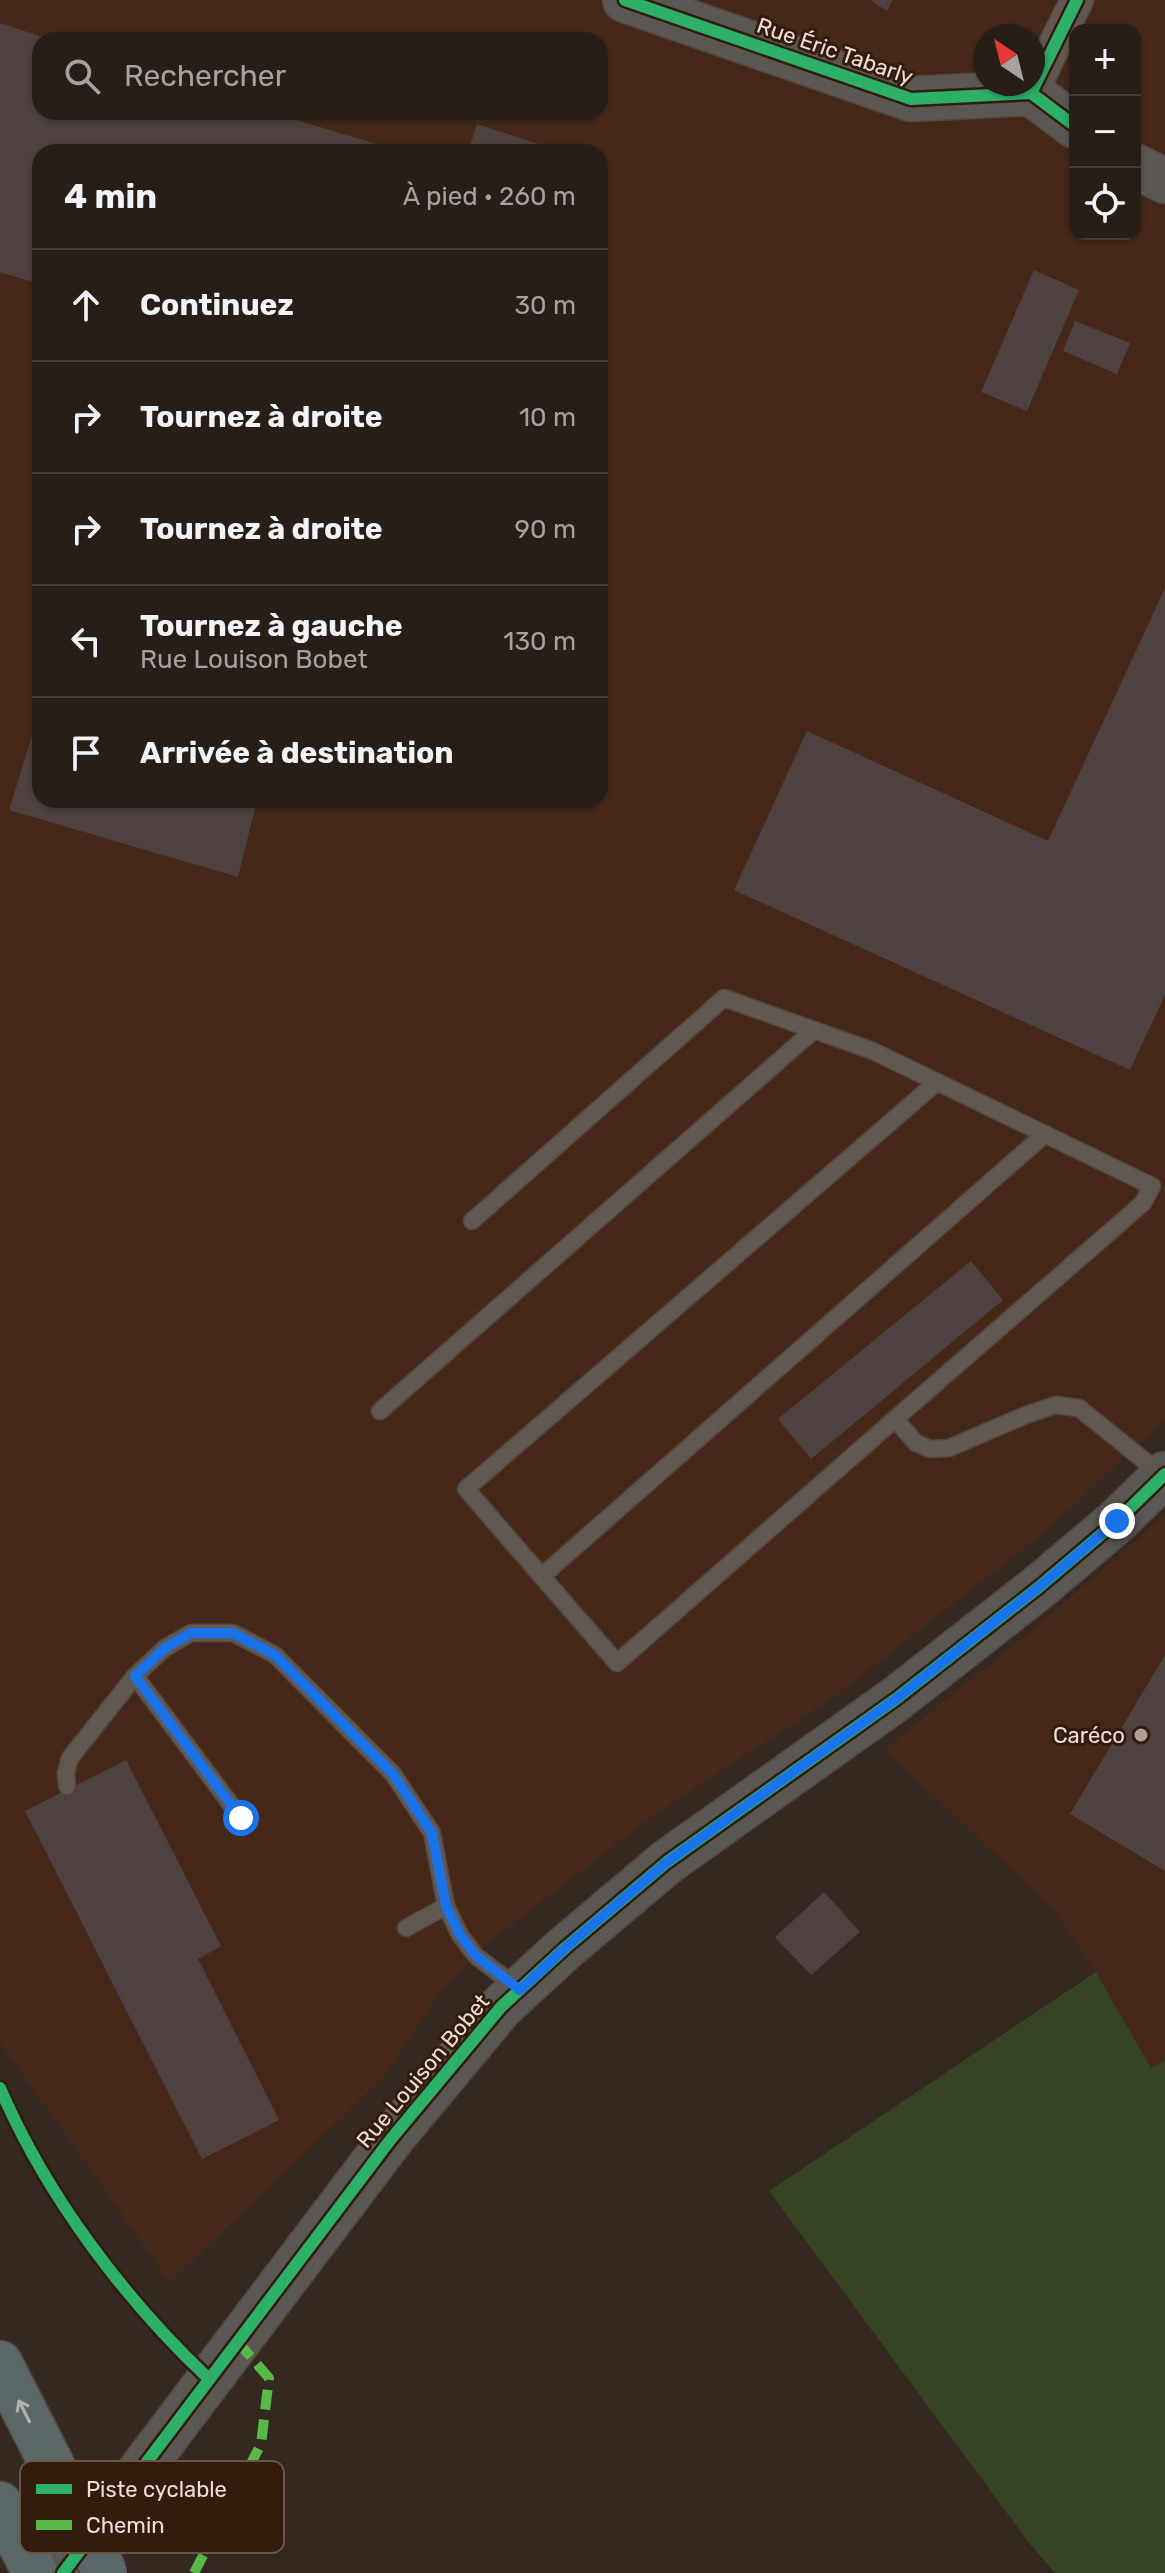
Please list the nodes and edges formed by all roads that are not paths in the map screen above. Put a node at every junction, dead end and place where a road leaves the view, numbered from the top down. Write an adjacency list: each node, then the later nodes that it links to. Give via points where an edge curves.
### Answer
1 (625, 0): 4 (street, Rue Éric Tabarly, via 911,99)
2 (1077, 0): 3 (street)
3 (1045, 65)
4 (973, 96)
5 (1035, 96): 6 (street)
6 (1069, 122)
7 (1139, 168): 8 (street)
8 (1165, 181)
9 (814, 1030): 10 (lane); 12 (lane, via 724,998); 13 (lane)
10 (937, 1082): 11 (lane); 16 (lane, via 466,1489)
11 (1045, 1134): 14 (lane, via 1152,1186 1143,1203); 16 (lane)
12 (472, 1221)
13 (380, 1411)
14 (895, 1419): 15 (lane, via 916,1443 949,1448 1056,1405 1079,1408); 16 (lane, via 617,1663)
15 (1164, 1476): 22 (street, Rue Louison Bobet, via 1039,1587 896,1699 667,1862)
16 (542, 1576)
17 (135, 1676): 18 (lane, via 70,1758); 19 (lane); 20 (lane, via 191,1633 233,1633 275,1655 393,1774 417,1809 432,1833)
18 (67, 1786)
19 (241, 1818)
20 (446, 1906): 21 (lane); 22 (lane, via 476,1956)
21 (406, 1928)
22 (520, 1990): 25 (street, Rue Louison Bobet, via 391,2139)
23 (0, 2363): 24 (highway, one-way to 23, bridge)
24 (50, 2461)
25 (148, 2461)
26 (3, 2510): 27 (highway)
27 (20, 2543)
28 (25, 2553): 31 (highway)
29 (78, 2553): 32 (street, Rue Louison Bobet)
30 (95, 2553): 33 (highway, one-way to 30, bridge)
31 (35, 2573)
32 (63, 2573)
33 (105, 2573)

